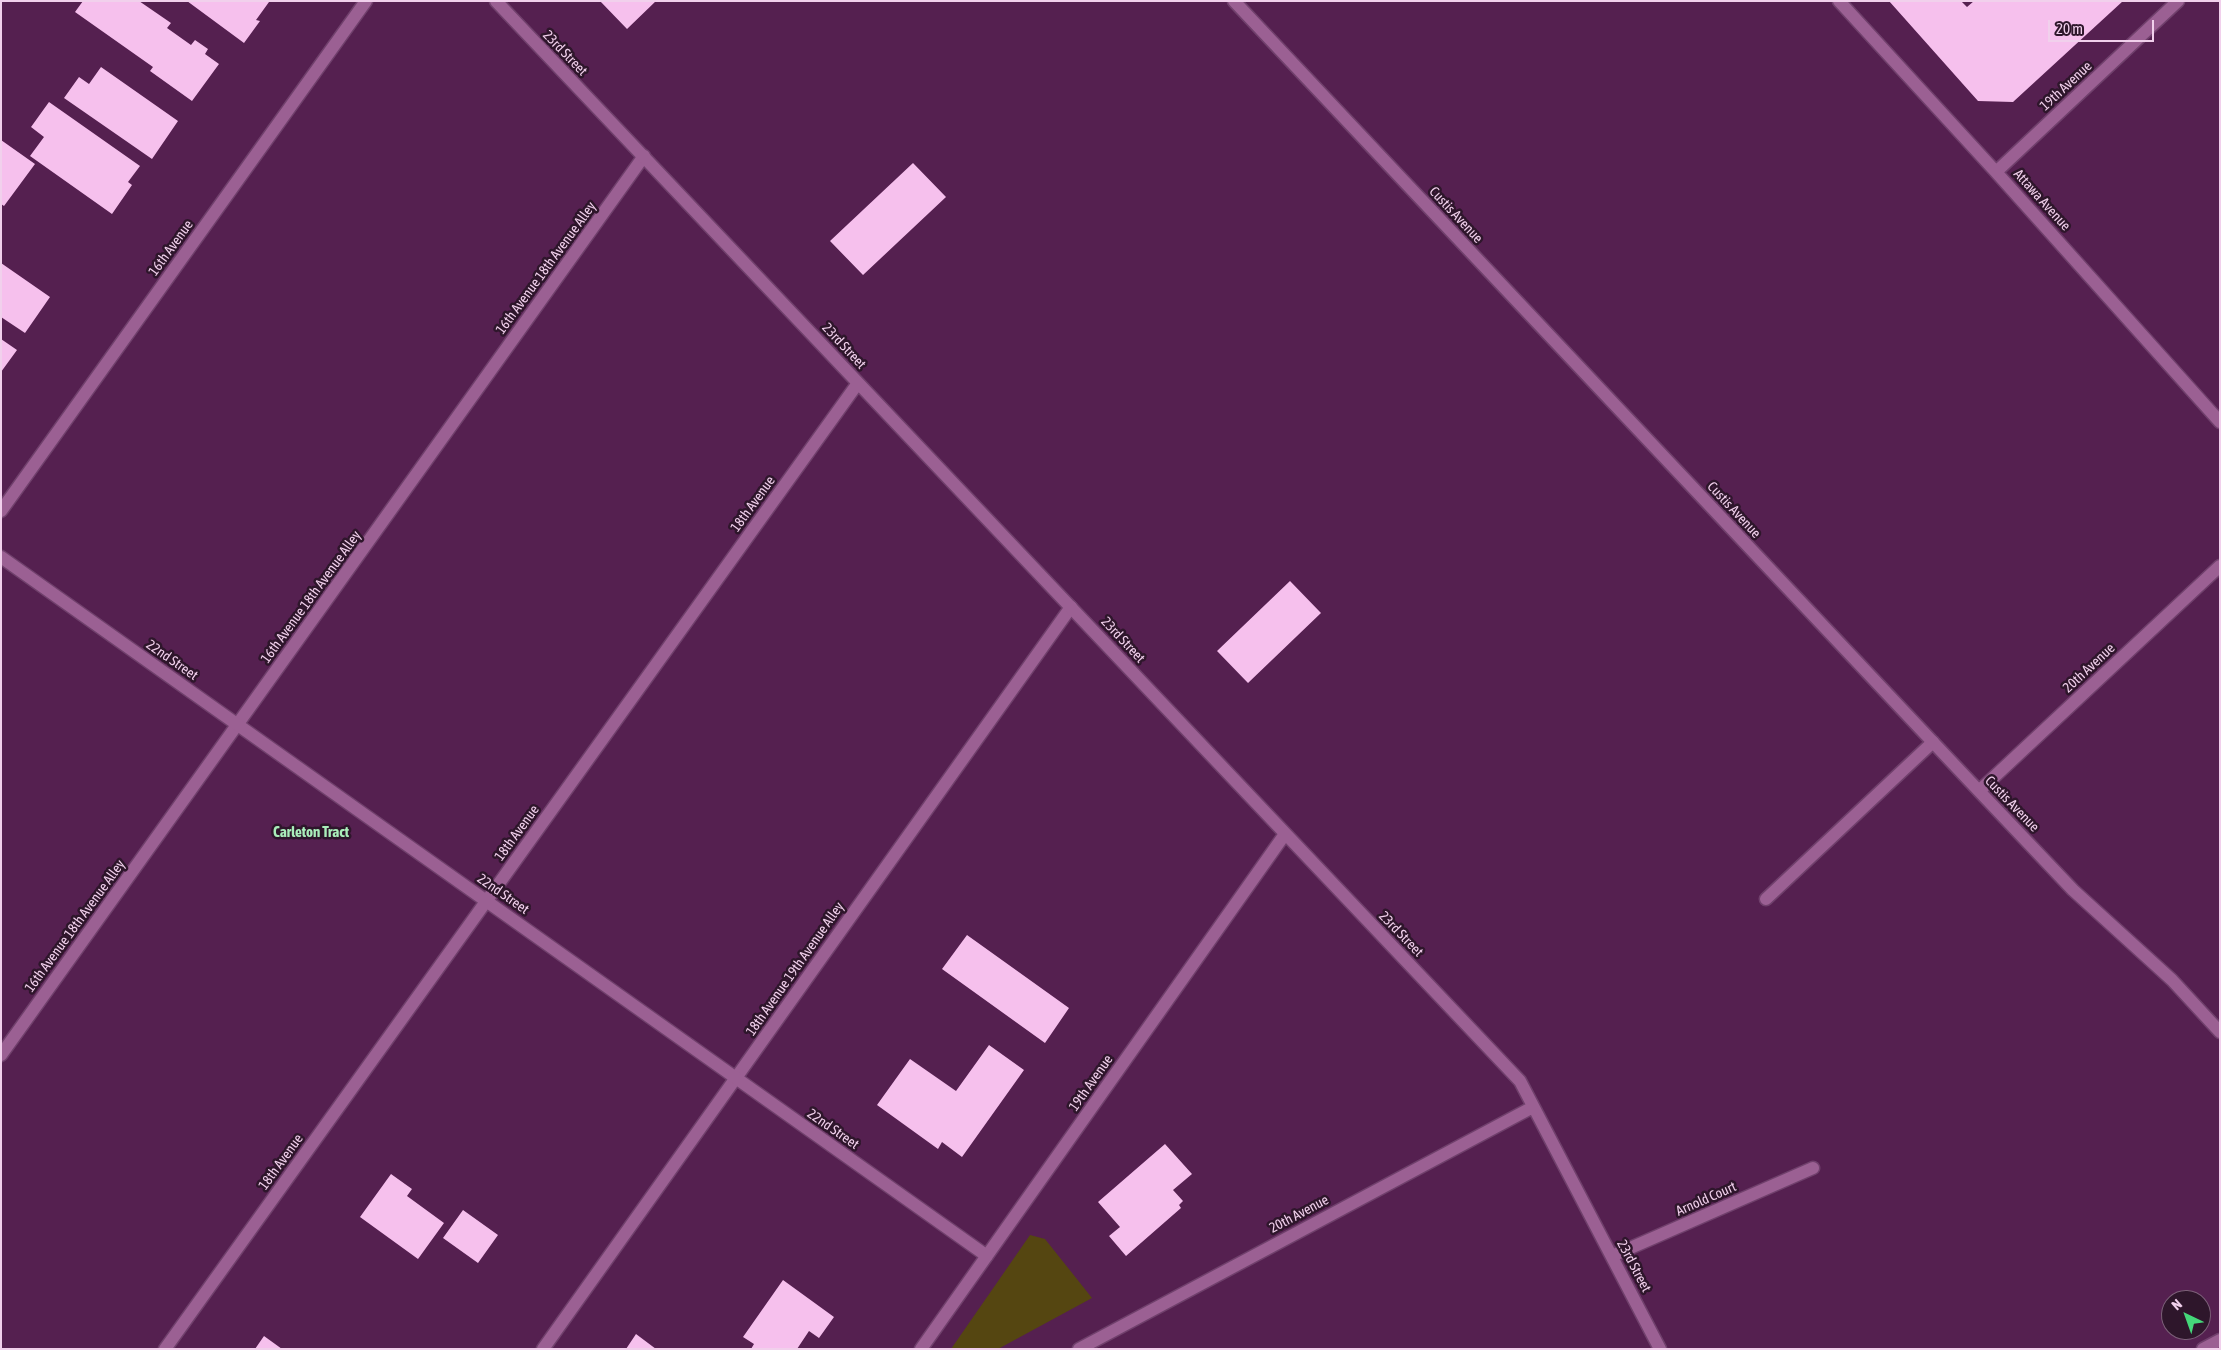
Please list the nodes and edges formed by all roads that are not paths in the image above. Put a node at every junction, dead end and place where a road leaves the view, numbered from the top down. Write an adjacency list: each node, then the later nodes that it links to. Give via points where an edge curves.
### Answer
1 (366, 1): 10 (street, 16th Avenue)
2 (496, 1): 6 (street, 23rd Street)
3 (1234, 1): 15 (street, Custis Avenue)
4 (2178, 1): 7 (street, 19th Avenue)
5 (1840, 2): 7 (street, Attawa Avenue)
6 (644, 156): 8 (street, 23rd Street); 14 (street, 16th Avenue 18th Avenue Alley)
7 (1996, 172): 9 (street, Attawa Avenue)
8 (858, 383): 13 (street, 23rd Street); 19 (street, 18th Avenue)
9 (2220, 422)
10 (1, 511)
11 (1, 557): 14 (street, 22nd Street)
12 (2220, 566): 16 (street, 20th Avenue)
13 (1071, 607): 17 (street, 23rd Street); 22 (street, 18th Avenue 19th Avenue Alley)
14 (238, 725): 19 (street, 22nd Street); 21 (street, 16th Avenue 18th Avenue Alley)
15 (1933, 742): 16 (street, Custis Avenue); 18 (street)
16 (1979, 791): 20 (street, Custis Avenue, via 2074,890 2172,980)
17 (1285, 834): 23 (street, 23rd Street, via 1520,1081); 25 (street, 19th Avenue)
18 (1766, 898)
19 (487, 901): 22 (street, 22nd Street); 28 (street, 18th Avenue)
20 (2220, 1032)
21 (1, 1055)
22 (736, 1079): 25 (street, 22nd Street); 29 (street, 18th Avenue 19th Avenue Alley)
23 (1533, 1106): 26 (street, 23rd Street); 31 (street, 20th Avenue)
24 (1813, 1168): 26 (street, Arnold Court)
25 (987, 1256): 30 (street, 19th Avenue)
26 (1612, 1256): 32 (street, 23rd Street)
27 (2220, 1340): 33 (street)
28 (165, 1349)
29 (543, 1349)
30 (921, 1349)
31 (1079, 1349)
32 (1660, 1349)
33 (2203, 1349)

